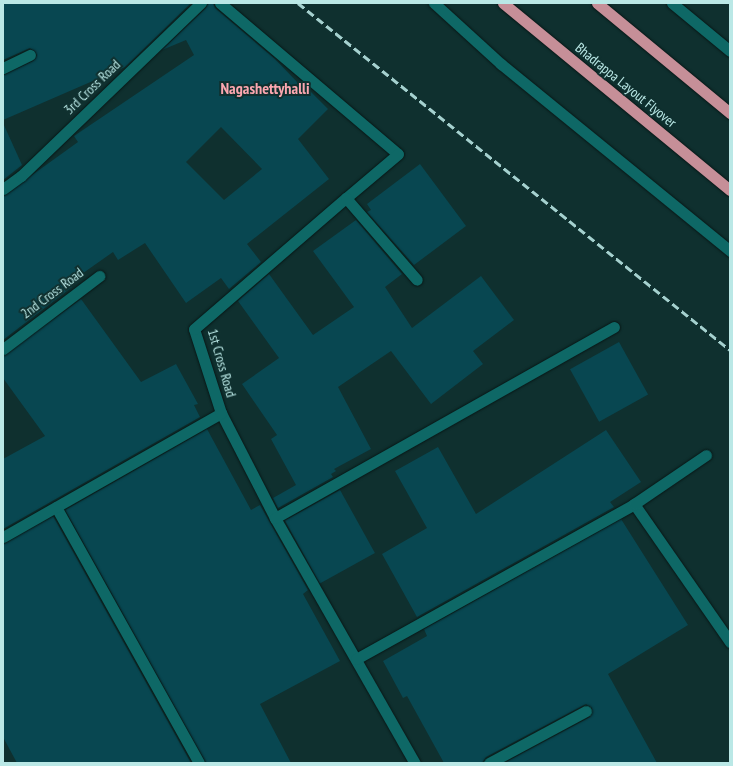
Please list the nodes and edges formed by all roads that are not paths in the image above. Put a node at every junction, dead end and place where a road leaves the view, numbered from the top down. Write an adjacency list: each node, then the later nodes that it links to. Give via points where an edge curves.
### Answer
1 (201, 3): 11 (street, 3rd Cross Road, via 21,176)
2 (220, 3): 13 (street, via 398,154)
3 (434, 3): 14 (street, via 501,64)
4 (503, 3): 12 (highway, Bhadrappa Layout Flyover)
5 (597, 3): 10 (highway)
6 (672, 3): 7 (street)
7 (730, 50)
8 (30, 55): 9 (street)
9 (3, 68)
10 (730, 113)
11 (3, 189)
12 (730, 190)
13 (346, 198): 16 (street); 19 (street, 1st Cross Road, via 194,329)
14 (730, 251)
15 (99, 276): 18 (street, 2nd Cross Road)
16 (417, 280)
17 (614, 326): 23 (street)
18 (3, 348)
19 (221, 413): 22 (street, 1st Cross Road); 23 (street)
20 (706, 454): 21 (street)
21 (634, 504): 25 (street); 26 (street)
22 (56, 507): 24 (street, 1st Cross Road); 28 (street)
23 (275, 518): 26 (street)
24 (3, 537)
25 (730, 642)
26 (356, 659): 29 (street)
27 (586, 711): 30 (street)
28 (198, 763)
29 (415, 763)
30 (489, 763)

